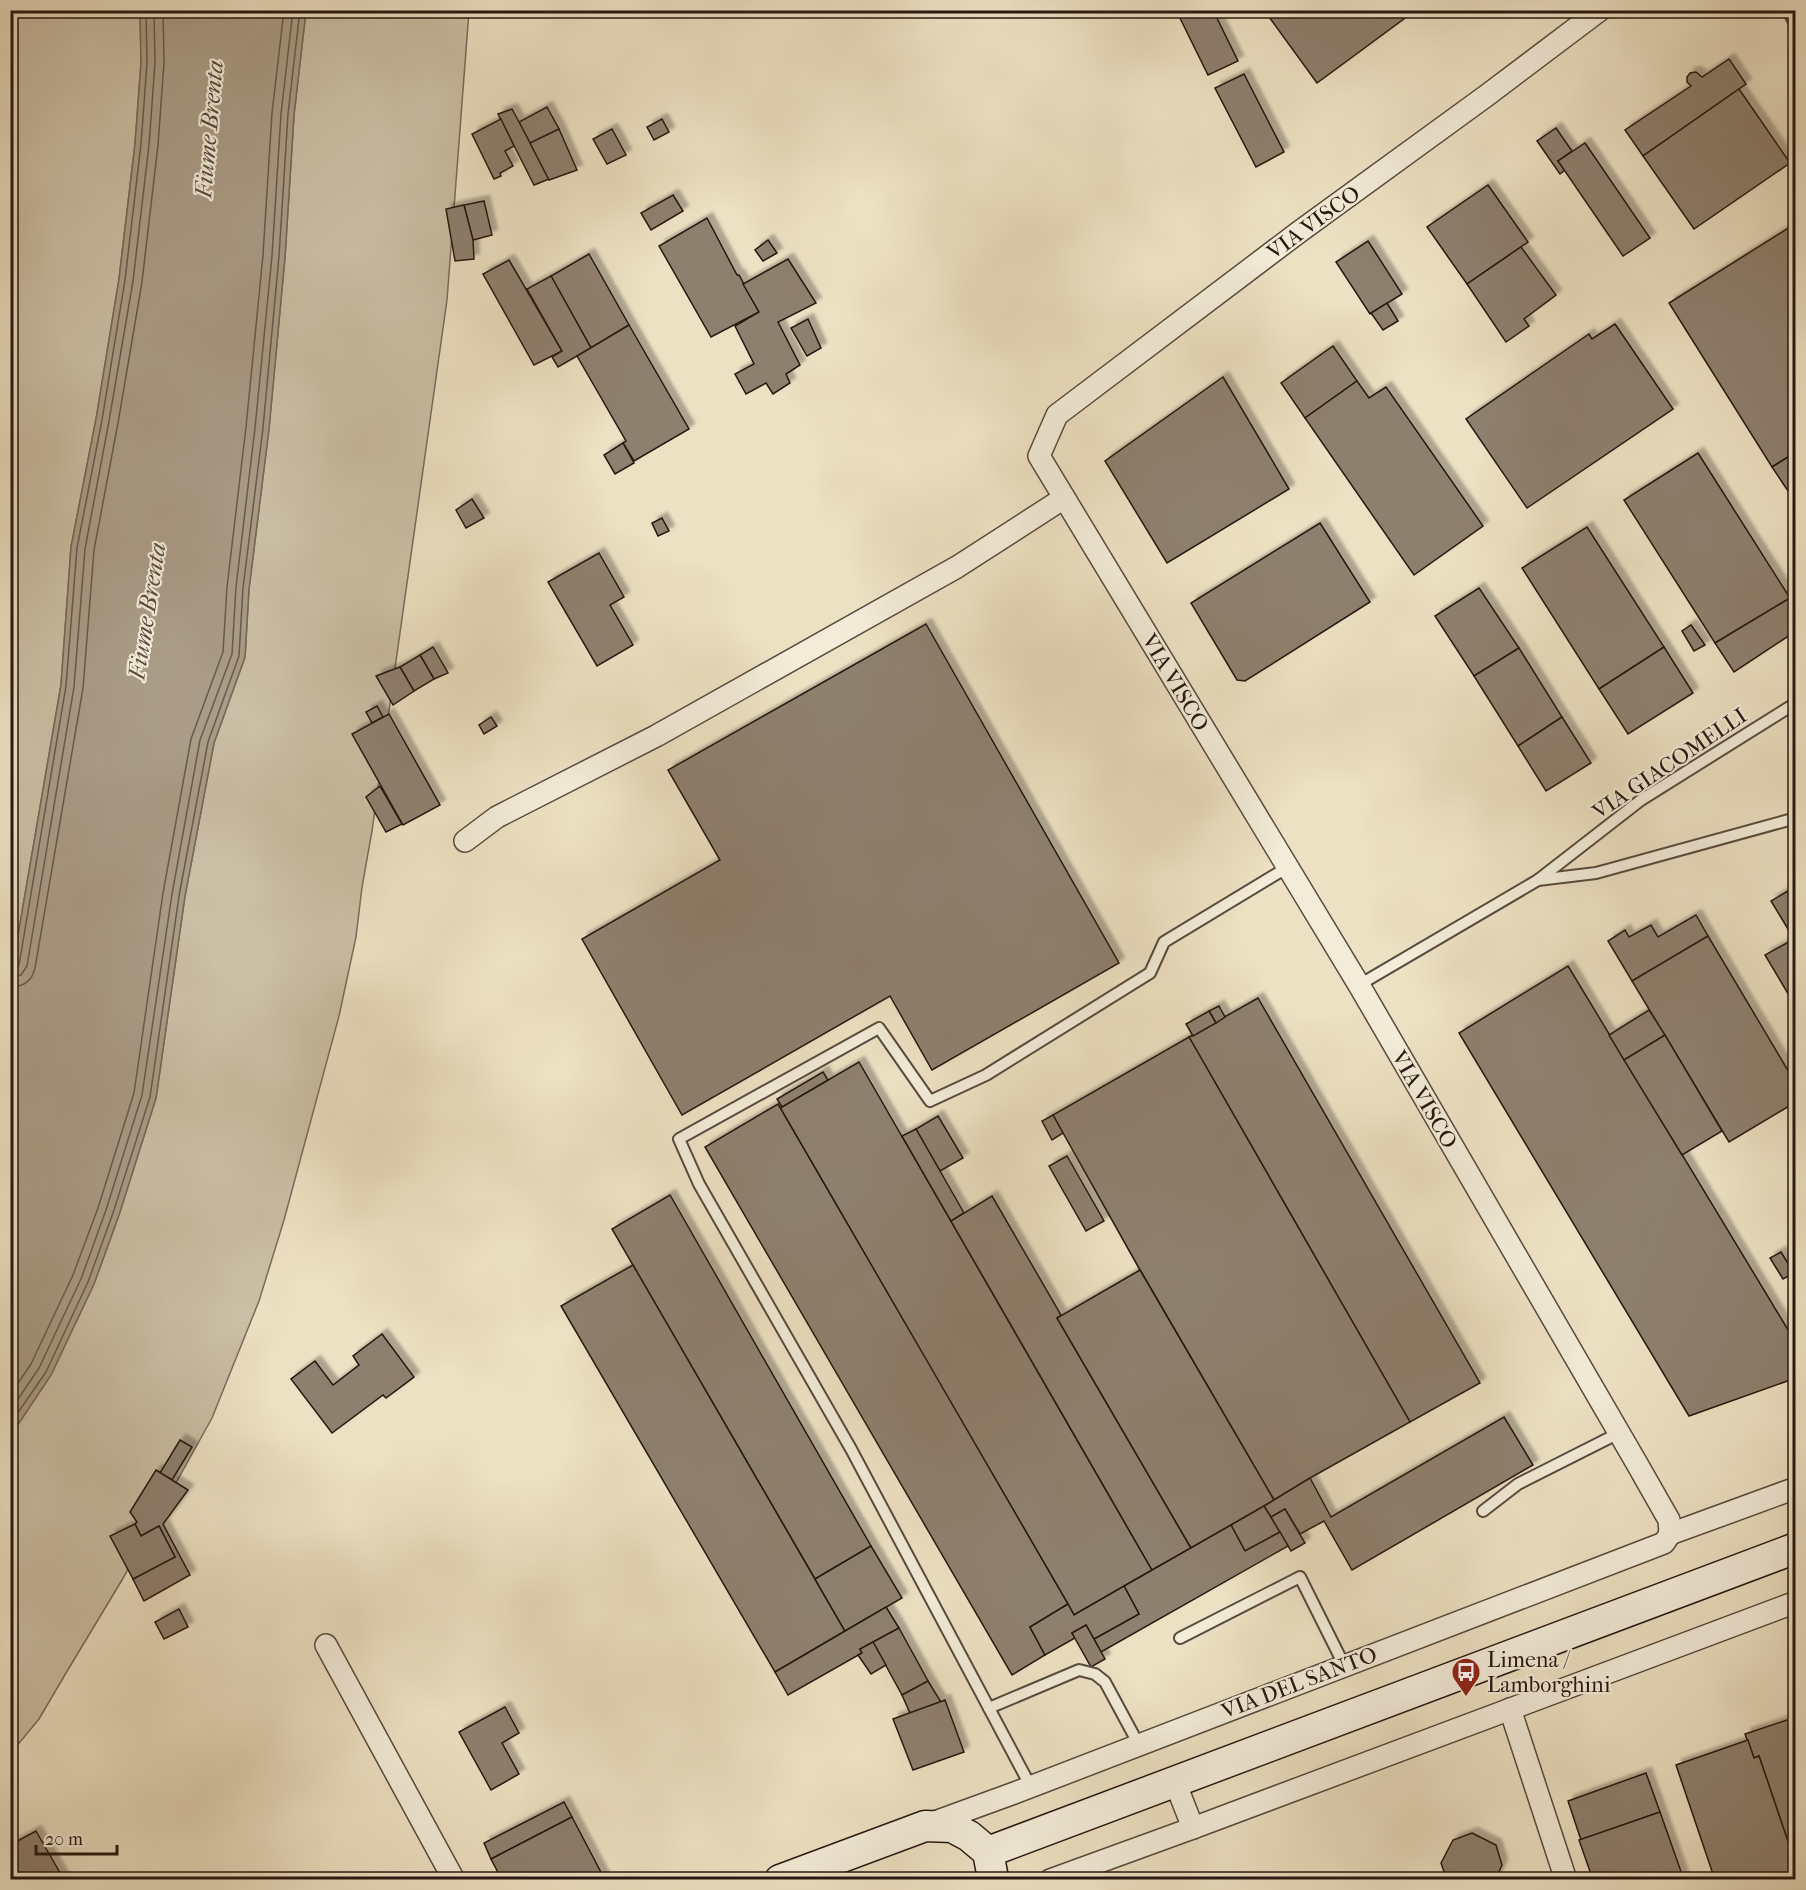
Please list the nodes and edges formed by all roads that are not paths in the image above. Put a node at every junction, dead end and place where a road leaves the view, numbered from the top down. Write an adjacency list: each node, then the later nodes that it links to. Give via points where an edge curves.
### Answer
1 (1600, 10): 4 (street, VIA VISCO, via 1057,415 1039,456)
2 (1788, 10): 3 (lane)
3 (1796, 26)
4 (1064, 498): 7 (street, via 957,567 656,736 497,816); 8 (street, VIA VISCO)
5 (1796, 703): 9 (lane, VIA GIACOMELLI, via 1641,800)
6 (1796, 818): 9 (lane, VIA GIACOMELLI, via 1596,873)
7 (465, 841)
8 (1288, 867): 10 (street, VIA VISCO); 20 (lane, via 1164,942 1150,973 986,1075 930,1101 879,1028 679,1139 699,1184 851,1449)
9 (1538, 880): 10 (lane, VIA GIACOMELLI)
10 (1359, 984): 11 (street, VIA VISCO)
11 (1619, 1433): 13 (lane, via 1518,1484); 14 (street, VIA VISCO, via 1669,1520)
12 (1796, 1488): 14 (street, VIA DEL SANTO)
13 (1483, 1511)
14 (1670, 1534): 19 (street, VIA DEL SANTO, via 1664,1543)
15 (1795, 1548): 23 (street)
16 (1796, 1602): 21 (street)
17 (1180, 1638): 19 (lane, via 1300,1577)
18 (326, 1645): 29 (street)
19 (1344, 1665): 22 (street, VIA DEL SANTO)
20 (989, 1708): 22 (lane, via 1079,1670 1095,1674 1105,1682); 24 (lane)
21 (1510, 1709): 26 (street); 32 (street)
22 (1139, 1745): 24 (street, VIA DEL SANTO)
23 (1175, 1782): 26 (street); 27 (street)
24 (1031, 1787): 25 (street, VIA DEL SANTO)
25 (925, 1826): 27 (street, VIA DEL SANTO, via 952,1827 969,1836); 30 (street, VIA DEL SANTO)
26 (1193, 1828): 28 (street)
27 (989, 1866)
28 (1073, 1876): 31 (street)
29 (454, 1880)
30 (780, 1880)
31 (1050, 1880)
32 (1566, 1880)

